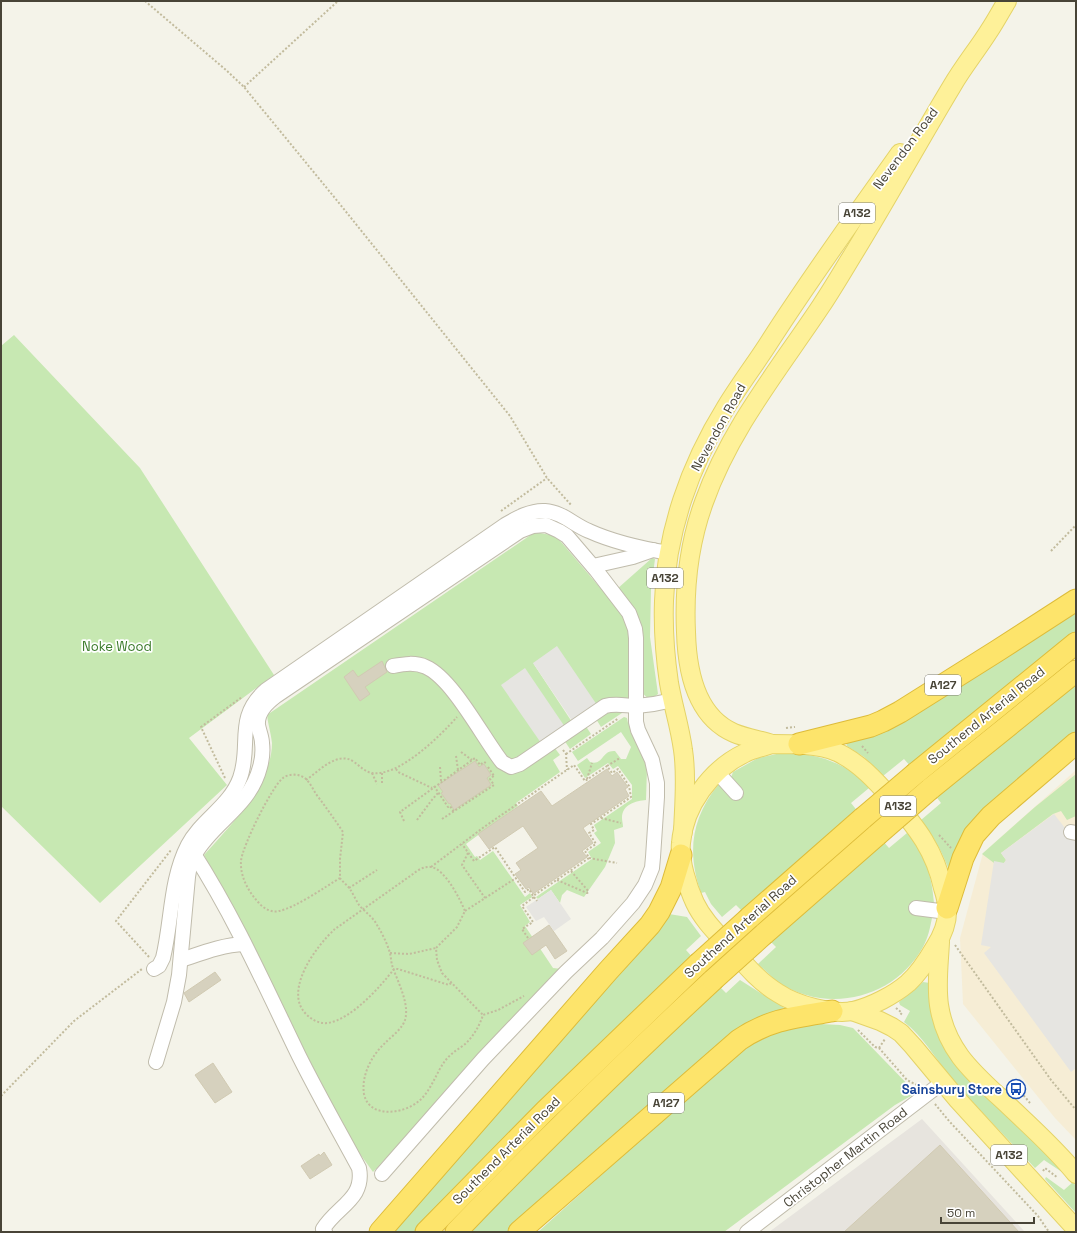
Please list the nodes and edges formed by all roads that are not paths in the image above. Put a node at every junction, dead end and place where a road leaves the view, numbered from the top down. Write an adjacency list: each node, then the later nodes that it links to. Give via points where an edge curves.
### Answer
1 (1007, 1): 2 (main road, Nevendon Road / A132)
2 (954, 82): 3 (main road, Nevendon Road / A132, via 870,194 725,408 704,448); 12 (main road, Nevendon Road / A132, via 859,244 744,420 718,467 703,503 688,569 685,603 688,664 695,689 705,709 734,733)
3 (661, 551): 4 (street); 9 (main road, Nevendon Road / A132, via 664,634); 24 (street, via 600,535 553,513 545,511 527,514 505,525 266,690 248,713 243,764 237,786 197,832 184,855 174,889 163,958)
4 (593, 566): 10 (street, via 628,614 635,629); 17 (street, via 574,543 559,531 546,525 527,528 276,696 263,708 258,720 263,744 260,769 255,780 243,801)
5 (1076, 600): 11 (highway, A127, via 883,721 871,726)
6 (1076, 643): 35 (highway, Southend Arterial Road, bridge, via 863,818 698,964 545,1111)
7 (393, 666): 10 (street, via 416,664 435,672 452,691 498,757 508,766 520,764 605,706)
8 (1076, 671): 36 (highway, Southend Arterial Road, bridge, via 877,834 713,980 618,1070)
9 (673, 700): 10 (street); 16 (main road, Nevendon Road / A132, via 683,751)
10 (635, 706): 29 (street, via 637,726 652,760 658,797 652,868 645,886 602,938 483,1059)
11 (800, 735): 12 (main road, A132); 20 (main road, A132, via 860,766 918,831 931,851 941,878)
12 (776, 736): 14 (main road, A132)
13 (1076, 743): 20 (highway, via 991,816 974,835 963,858)
14 (717, 772): 15 (street); 16 (main road, A132, via 698,795)
15 (736, 792)
16 (683, 832): 18 (main road, A132)
17 (194, 854): 21 (street); 23 (street, via 188,877)
18 (681, 855): 25 (main road, A132, via 688,883 700,911 739,958 779,994 798,1003); 34 (highway, via 672,888 650,925)
19 (916, 908): 20 (street)
20 (947, 910): 22 (main road, A132)
21 (244, 944): 23 (street, via 219,947); 33 (street, via 299,1056 359,1168 359,1187 354,1196 327,1222 322,1229)
22 (948, 944): 26 (main road, A132, via 924,964 909,982); 30 (main road, A132, via 937,983 939,1006 954,1049 963,1062 1045,1141)
23 (181, 960): 27 (street, via 174,1002)
24 (154, 969)
25 (832, 1011): 26 (main road, A132); 37 (highway, A127, via 777,1021 752,1031 739,1040)
26 (854, 1019): 28 (main road, A132, via 880,1021 901,1033)
27 (156, 1062)
28 (943, 1082): 31 (main road, A132); 32 (street, Christopher Martin Road, via 924,1091)
29 (382, 1174)
30 (1070, 1178)
31 (1076, 1229)
32 (753, 1230)
33 (325, 1232)
34 (380, 1232)
35 (426, 1232)
36 (456, 1232)
37 (520, 1232)

